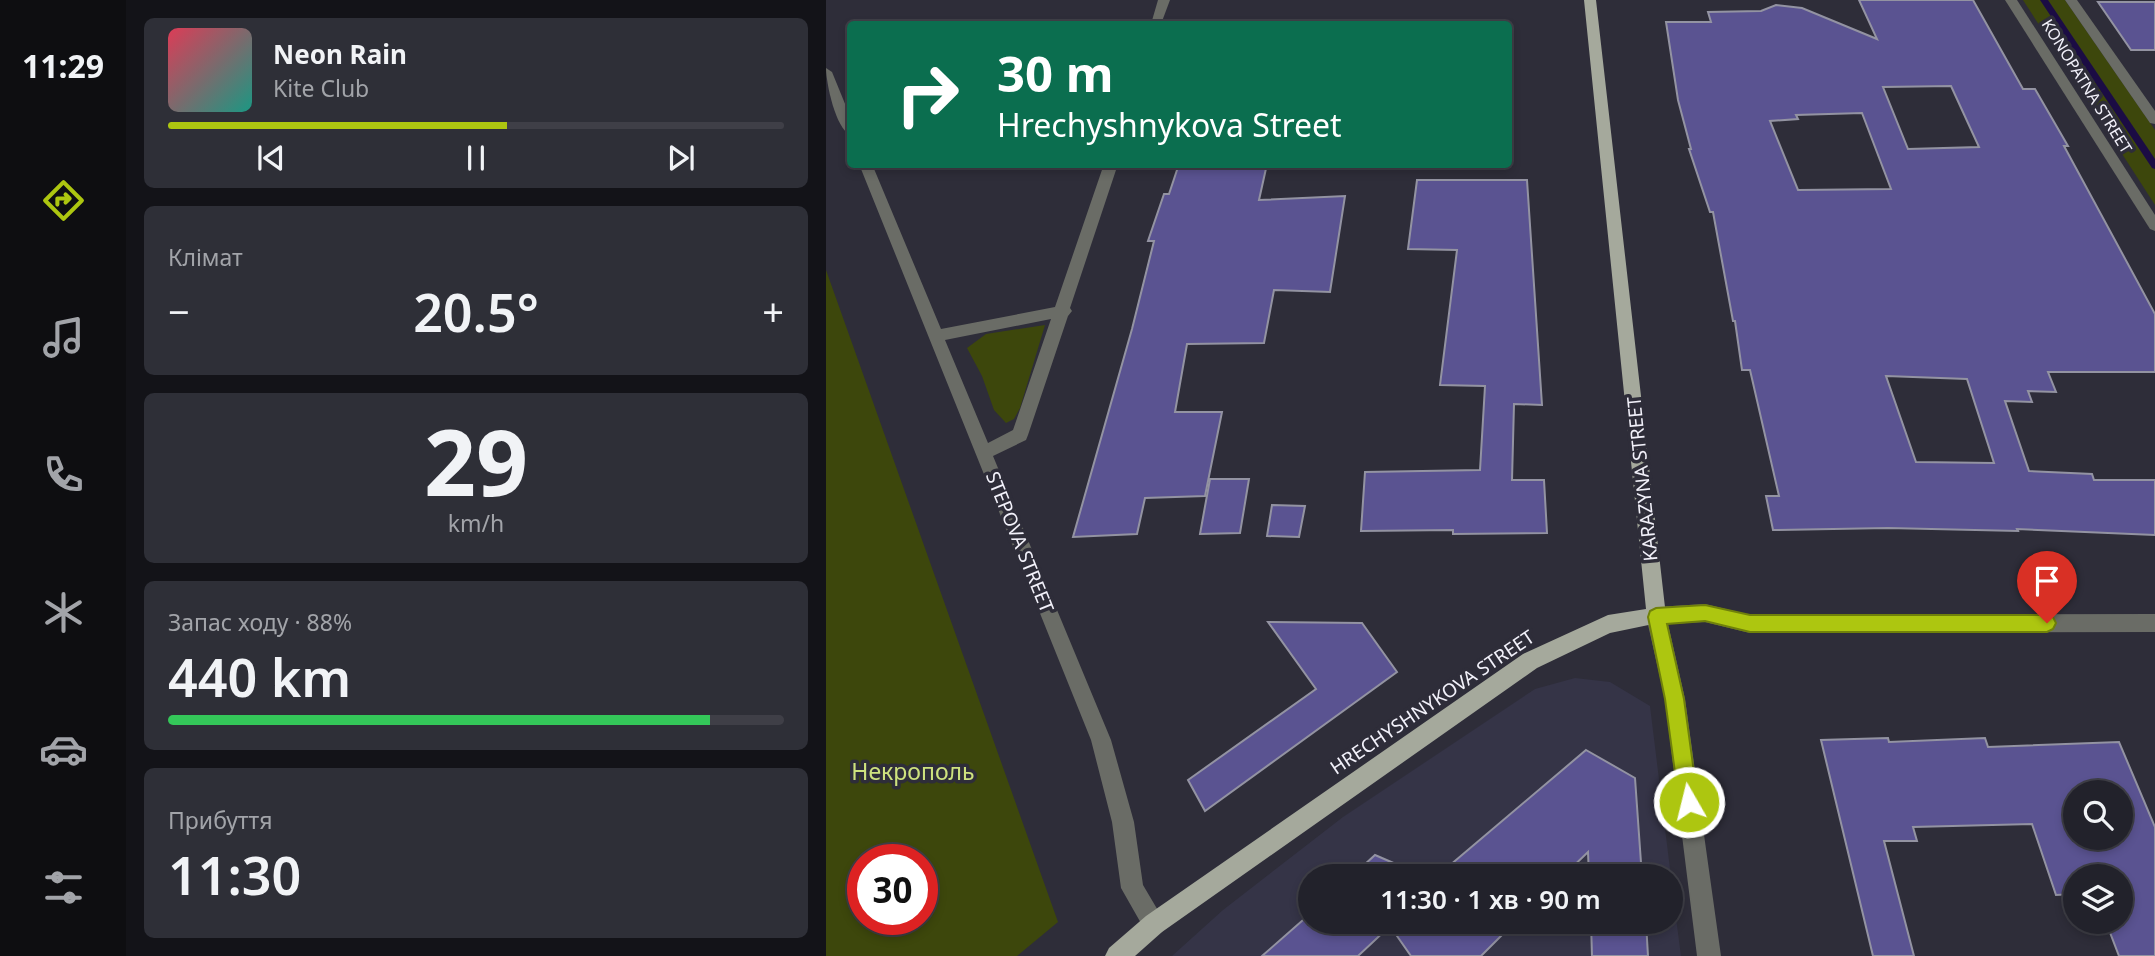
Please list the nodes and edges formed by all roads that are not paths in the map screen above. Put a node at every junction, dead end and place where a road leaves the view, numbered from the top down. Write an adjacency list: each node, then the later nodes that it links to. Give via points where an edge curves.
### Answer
1 (1164, 0): 5 (street)
2 (1590, 0): 15 (main road, KARAZYNA STREET)
3 (2011, 0): 11 (street, KONOPATNA STREET)
4 (2071, 0): 7 (street, KONOPATNA STREET)
5 (1157, 21)
6 (826, 72): 8 (street)
7 (2155, 120)
8 (847, 123)
9 (867, 168): 13 (street, STEPOVA STREET)
10 (1110, 168): 12 (street)
11 (2155, 226)
12 (1064, 311): 13 (street); 14 (street, via 1020,435)
13 (937, 335): 14 (street, STEPOVA STREET)
14 (984, 453): 17 (street, STEPOVA STREET, via 1101,740 1123,822 1132,888)
15 (1656, 617): 16 (street, HRECHYSHNYKOVA STREET, via 1705,613 1750,624); 17 (main road, HRECHYSHNYKOVA STREET, via 1608,624 1531,661); 19 (street, KARAZYNA STREET, via 1675,699)
16 (2155, 623)
17 (1154, 924): 18 (main road, HRECHYSHNYKOVA STREET)
18 (1117, 956)
19 (1709, 956)

